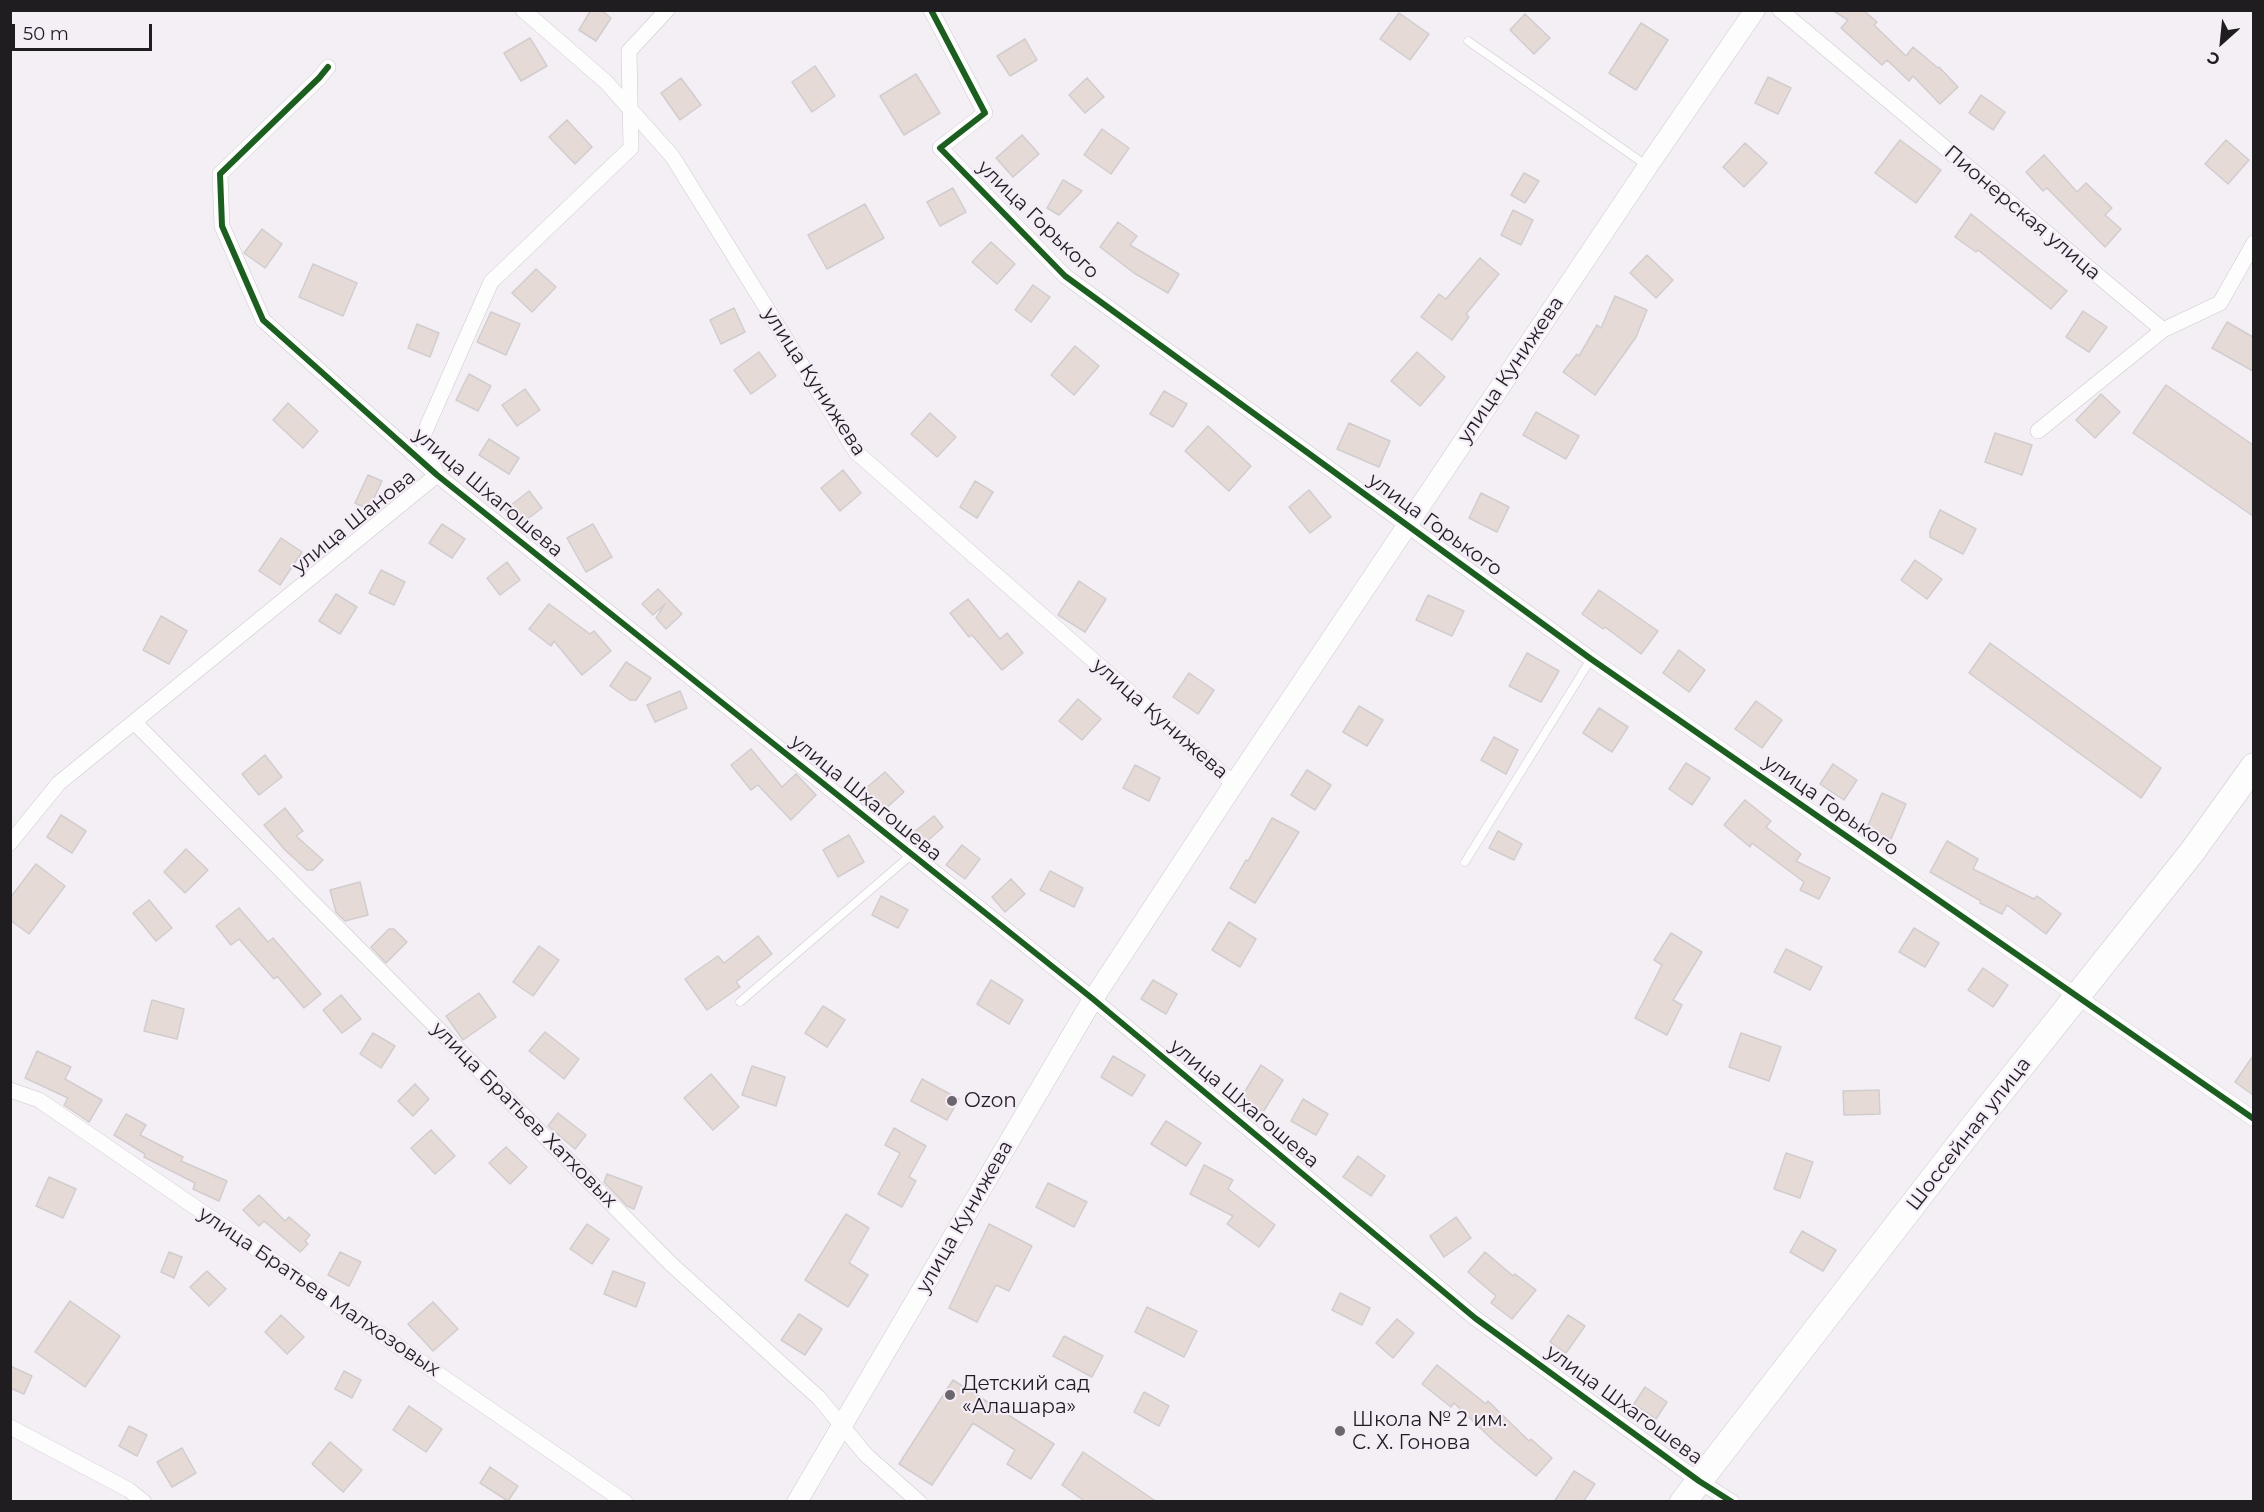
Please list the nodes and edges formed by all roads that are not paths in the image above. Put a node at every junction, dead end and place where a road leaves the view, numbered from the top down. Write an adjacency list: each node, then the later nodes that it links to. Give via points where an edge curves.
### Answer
1 (523, 10): 8 (street, улица Кунижева, via 606,82)
2 (667, 10): 8 (street, улица Шанова, via 629,51)
3 (931, 10): 14 (street, улица Горького, via 985,113 940,148 1065,276)
4 (1755, 10): 9 (street, улица Кунижева)
5 (1780, 10): 11 (street, Пионерская улица)
6 (1468, 41): 9 (lane)
7 (328, 67): 13 (street, улица Шхагошева, via 220,174 222,226 263,320)
8 (630, 109): 13 (street, улица Шанова, via 631,148 491,282 422,438); 18 (street, улица Кунижева, via 672,156 855,452)
9 (1648, 166): 14 (street, улица Кунижева)
10 (2253, 243): 11 (street, via 2220,303)
11 (2163, 330): 12 (street)
12 (2038, 431)
13 (437, 476): 16 (street, улица Шанова); 20 (street, улица Шхагошева)
14 (1408, 525): 15 (street, улица Горького); 18 (street, улица Кунижева)
15 (1591, 659): 21 (lane); 22 (street, улица Горького)
16 (134, 722): 19 (street, улица Шанова, via 59,783); 28 (street, улица Братьев Хатховых, via 671,1264 819,1398)
17 (2253, 766): 22 (highway, Шоссейная улица, via 2192,852)
18 (1234, 784): 23 (street, улица Кунижева)
19 (10, 843)
20 (911, 855): 23 (street, улица Шхагошева); 24 (lane)
21 (1465, 862)
22 (2077, 997): 26 (street, улица Горького); 29 (highway, Шоссейная улица)
23 (1093, 999): 28 (street, улица Кунижева); 29 (street, улица Шхагошева, via 1475,1318)
24 (740, 1002)
25 (10, 1089): 31 (street, улица Братьев Малхозовых, via 39,1100)
26 (2253, 1119)
27 (10, 1427): 30 (street, via 129,1490)
28 (843, 1427): 32 (street, улица Кунижева); 33 (street, улица Братьев Хатховых, via 866,1455)
29 (1699, 1481): 34 (highway, Шоссейная улица); 35 (street, улица Шхагошева)
30 (144, 1502)
31 (625, 1502)
32 (797, 1502)
33 (919, 1502)
34 (1683, 1502)
35 (1732, 1502)

